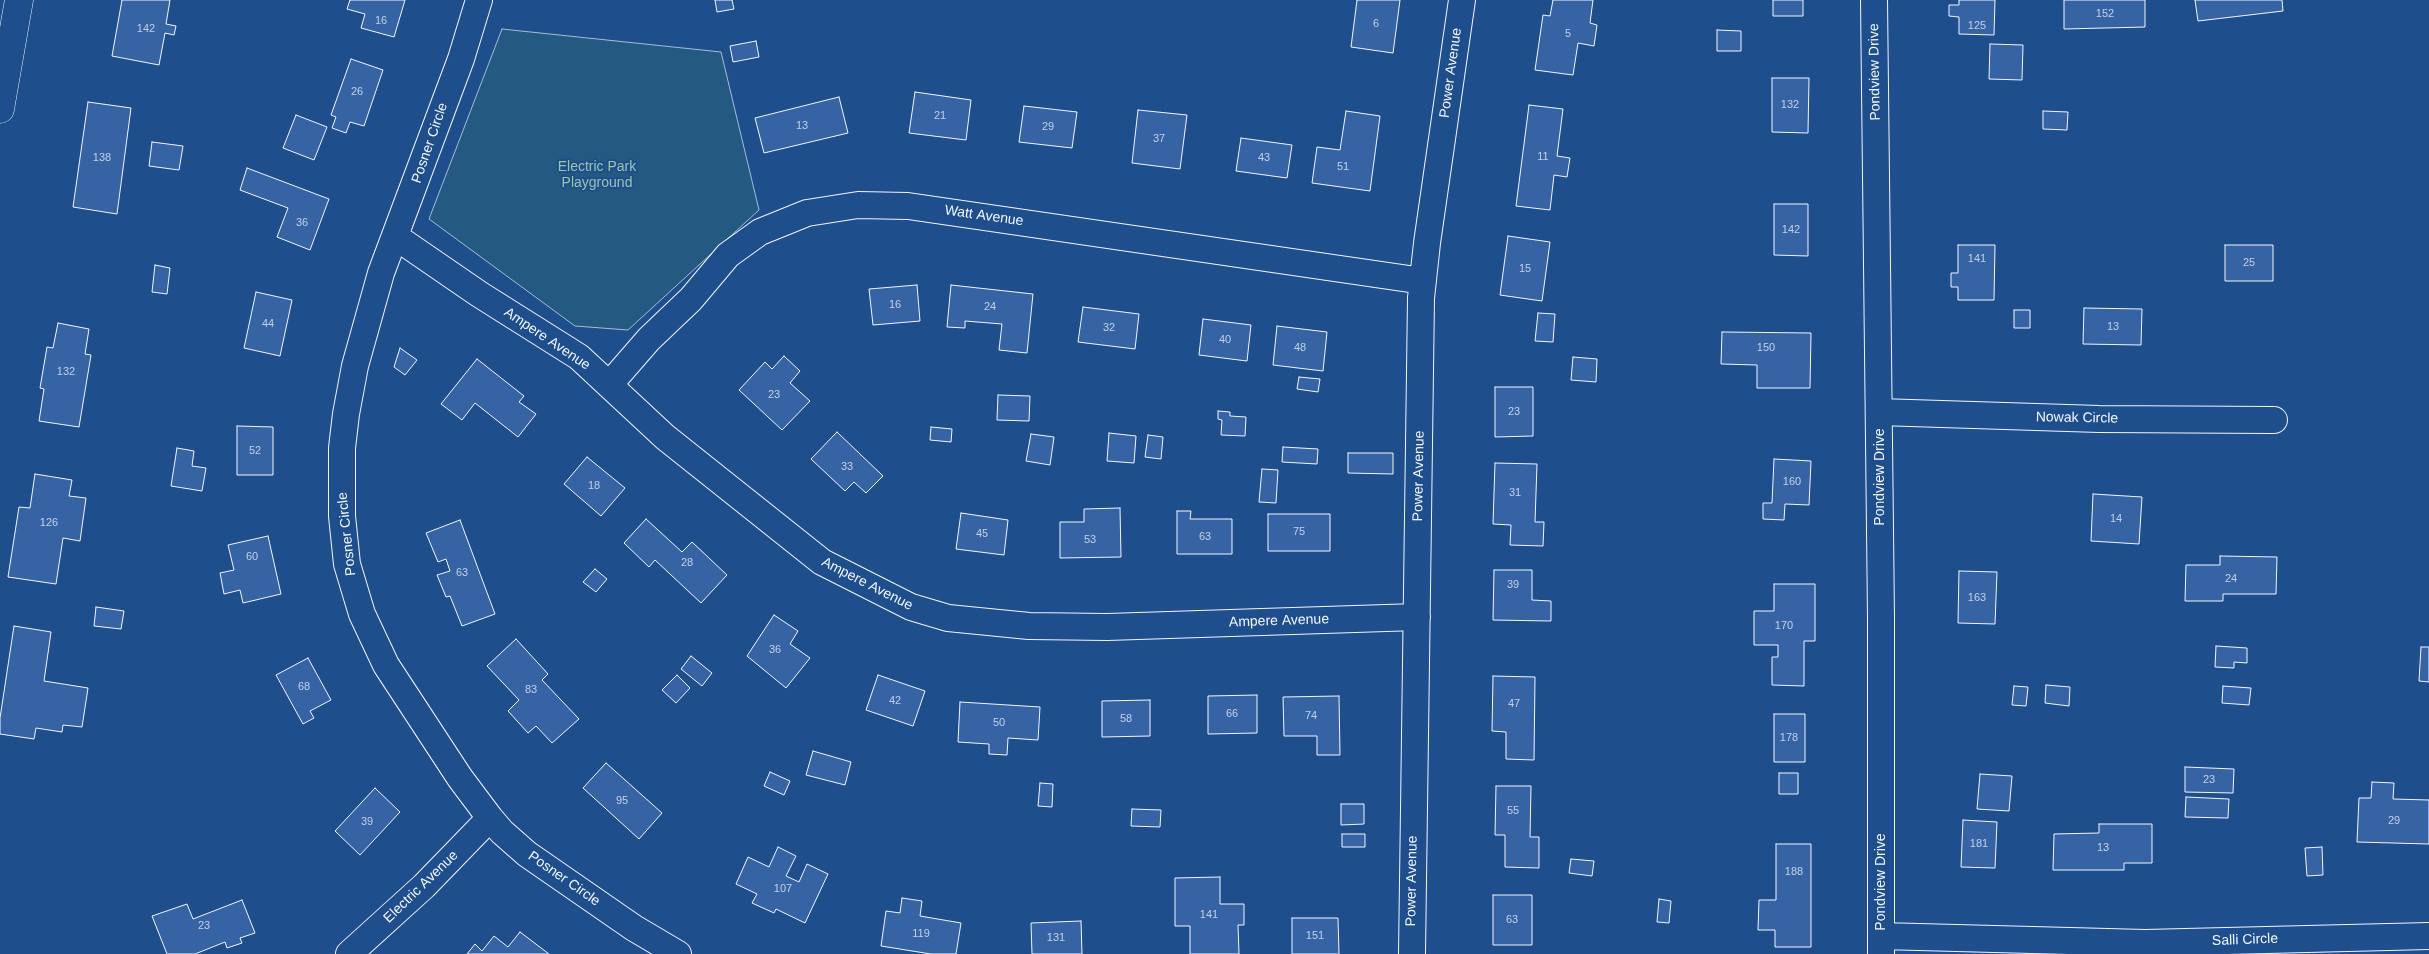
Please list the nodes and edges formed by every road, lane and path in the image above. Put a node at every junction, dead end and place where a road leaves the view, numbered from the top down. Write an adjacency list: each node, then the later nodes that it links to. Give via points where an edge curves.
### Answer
1 (19, 0): 5 (main road)
2 (479, 0): 6 (street, Posner Circle, via 461,59)
3 (1462, 0): 7 (street, Power Avenue)
4 (1874, 0): 9 (street, Pondview Drive)
5 (0, 109)
6 (396, 237): 8 (street, Ampere Avenue, via 579,357); 12 (street, Posner Circle, via 367,319 346,414 341,482 347,564 362,614 386,665)
7 (1423, 281): 8 (street, Watt Avenue, via 908,206 858,205 807,213 760,232 728,255); 11 (street, Power Avenue)
8 (609, 385): 11 (street, Ampere Avenue, via 665,437 822,562 911,607 983,623 1108,627)
9 (1879, 412): 10 (street, Nowak Circle, via 2099,419); 14 (street, Pondview Drive)
10 (2274, 420)
11 (1417, 617): 17 (street, Power Avenue)
12 (490, 818): 15 (street, Electric Avenue, via 424,886); 16 (street, Posner Circle, via 527,854 634,928)
13 (2429, 936): 14 (street, Salli Circle)
14 (1881, 945)
15 (349, 954)
16 (678, 954)
17 (1412, 954)

